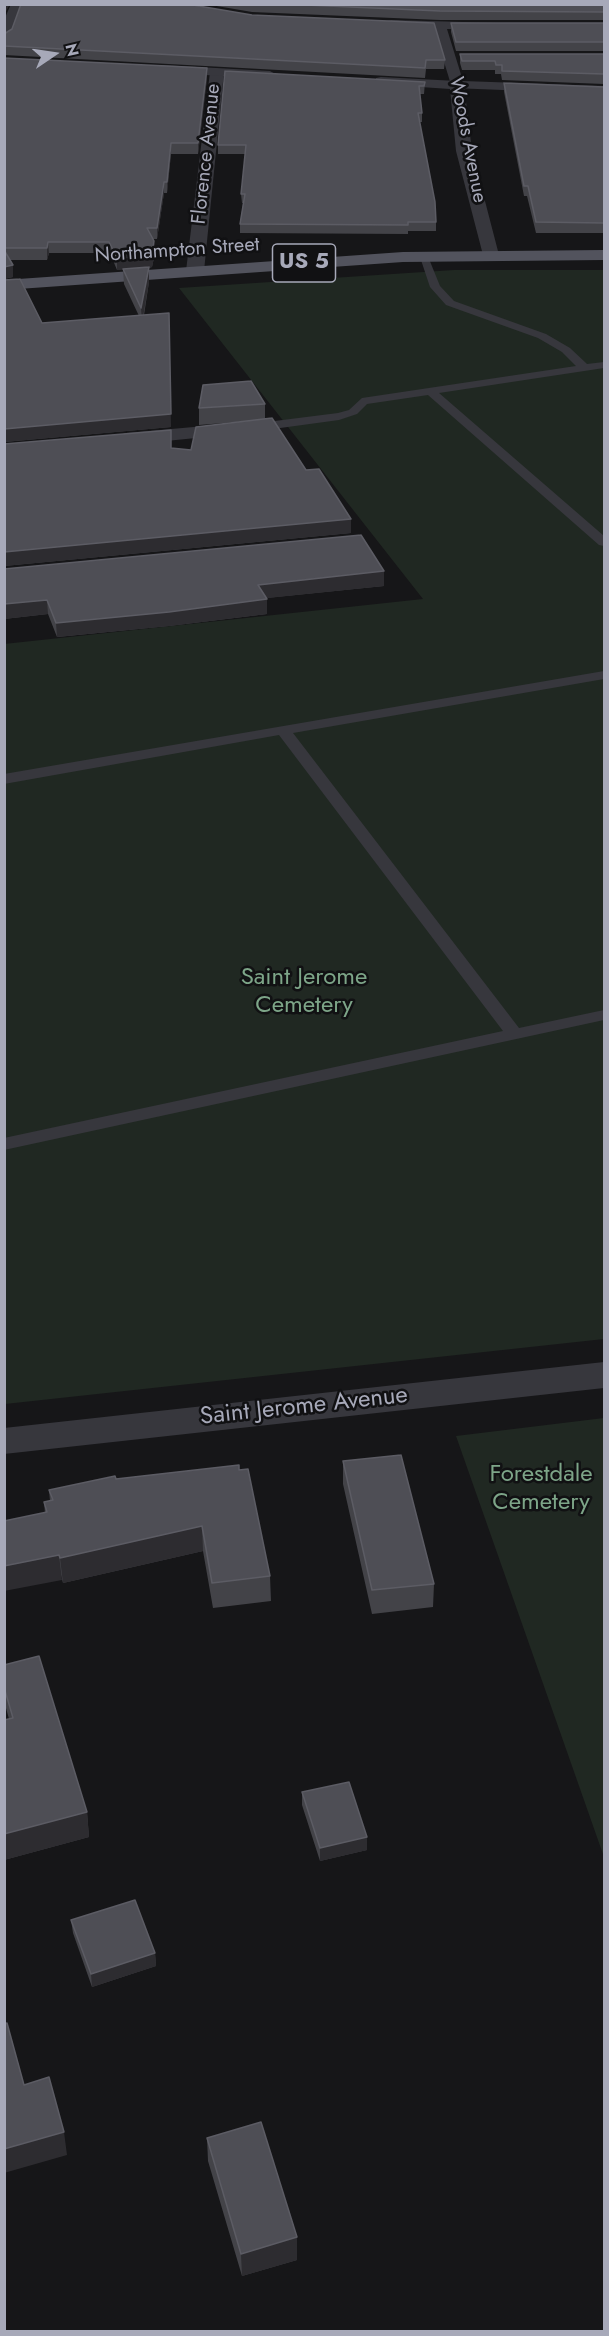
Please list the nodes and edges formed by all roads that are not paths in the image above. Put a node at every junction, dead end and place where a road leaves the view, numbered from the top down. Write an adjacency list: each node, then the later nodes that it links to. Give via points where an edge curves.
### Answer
1 (17, 4): 5 (street)
2 (377, 23): 3 (street)
3 (440, 26): 4 (street); 10 (street, Woods Avenue, via 456,57)
4 (511, 26)
5 (4, 38)
6 (145, 68): 7 (street)
7 (217, 72): 8 (street); 15 (street, Florence Avenue)
8 (288, 76)
9 (372, 81): 10 (street)
10 (457, 85): 11 (street); 12 (street, Woods Avenue, via 464,151)
11 (604, 90)
12 (491, 255): 13 (main road, Northampton Street / US 5); 14 (main road, Northampton Street / US 5)
13 (604, 255)
14 (423, 256): 15 (main road, Northampton Street / US 5); 18 (lane, via 435,287 450,303 542,336 566,350)
15 (195, 271): 16 (main road, Northampton Street / US 5)
16 (4, 285)
17 (604, 365): 18 (lane)
18 (585, 368): 19 (lane)
19 (429, 390): 20 (lane); 24 (lane)
20 (362, 401): 21 (lane); 22 (lane, via 352,412 339,416)
21 (294, 409)
22 (243, 429): 23 (street)
23 (105, 441)
24 (604, 542)
25 (604, 675): 26 (lane)
26 (283, 730): 27 (lane); 29 (lane)
27 (4, 779)
28 (604, 1015): 29 (lane)
29 (514, 1034): 30 (lane)
30 (4, 1144)
31 (604, 1375): 32 (street, Saint Jerome Avenue)
32 (5, 1438)

